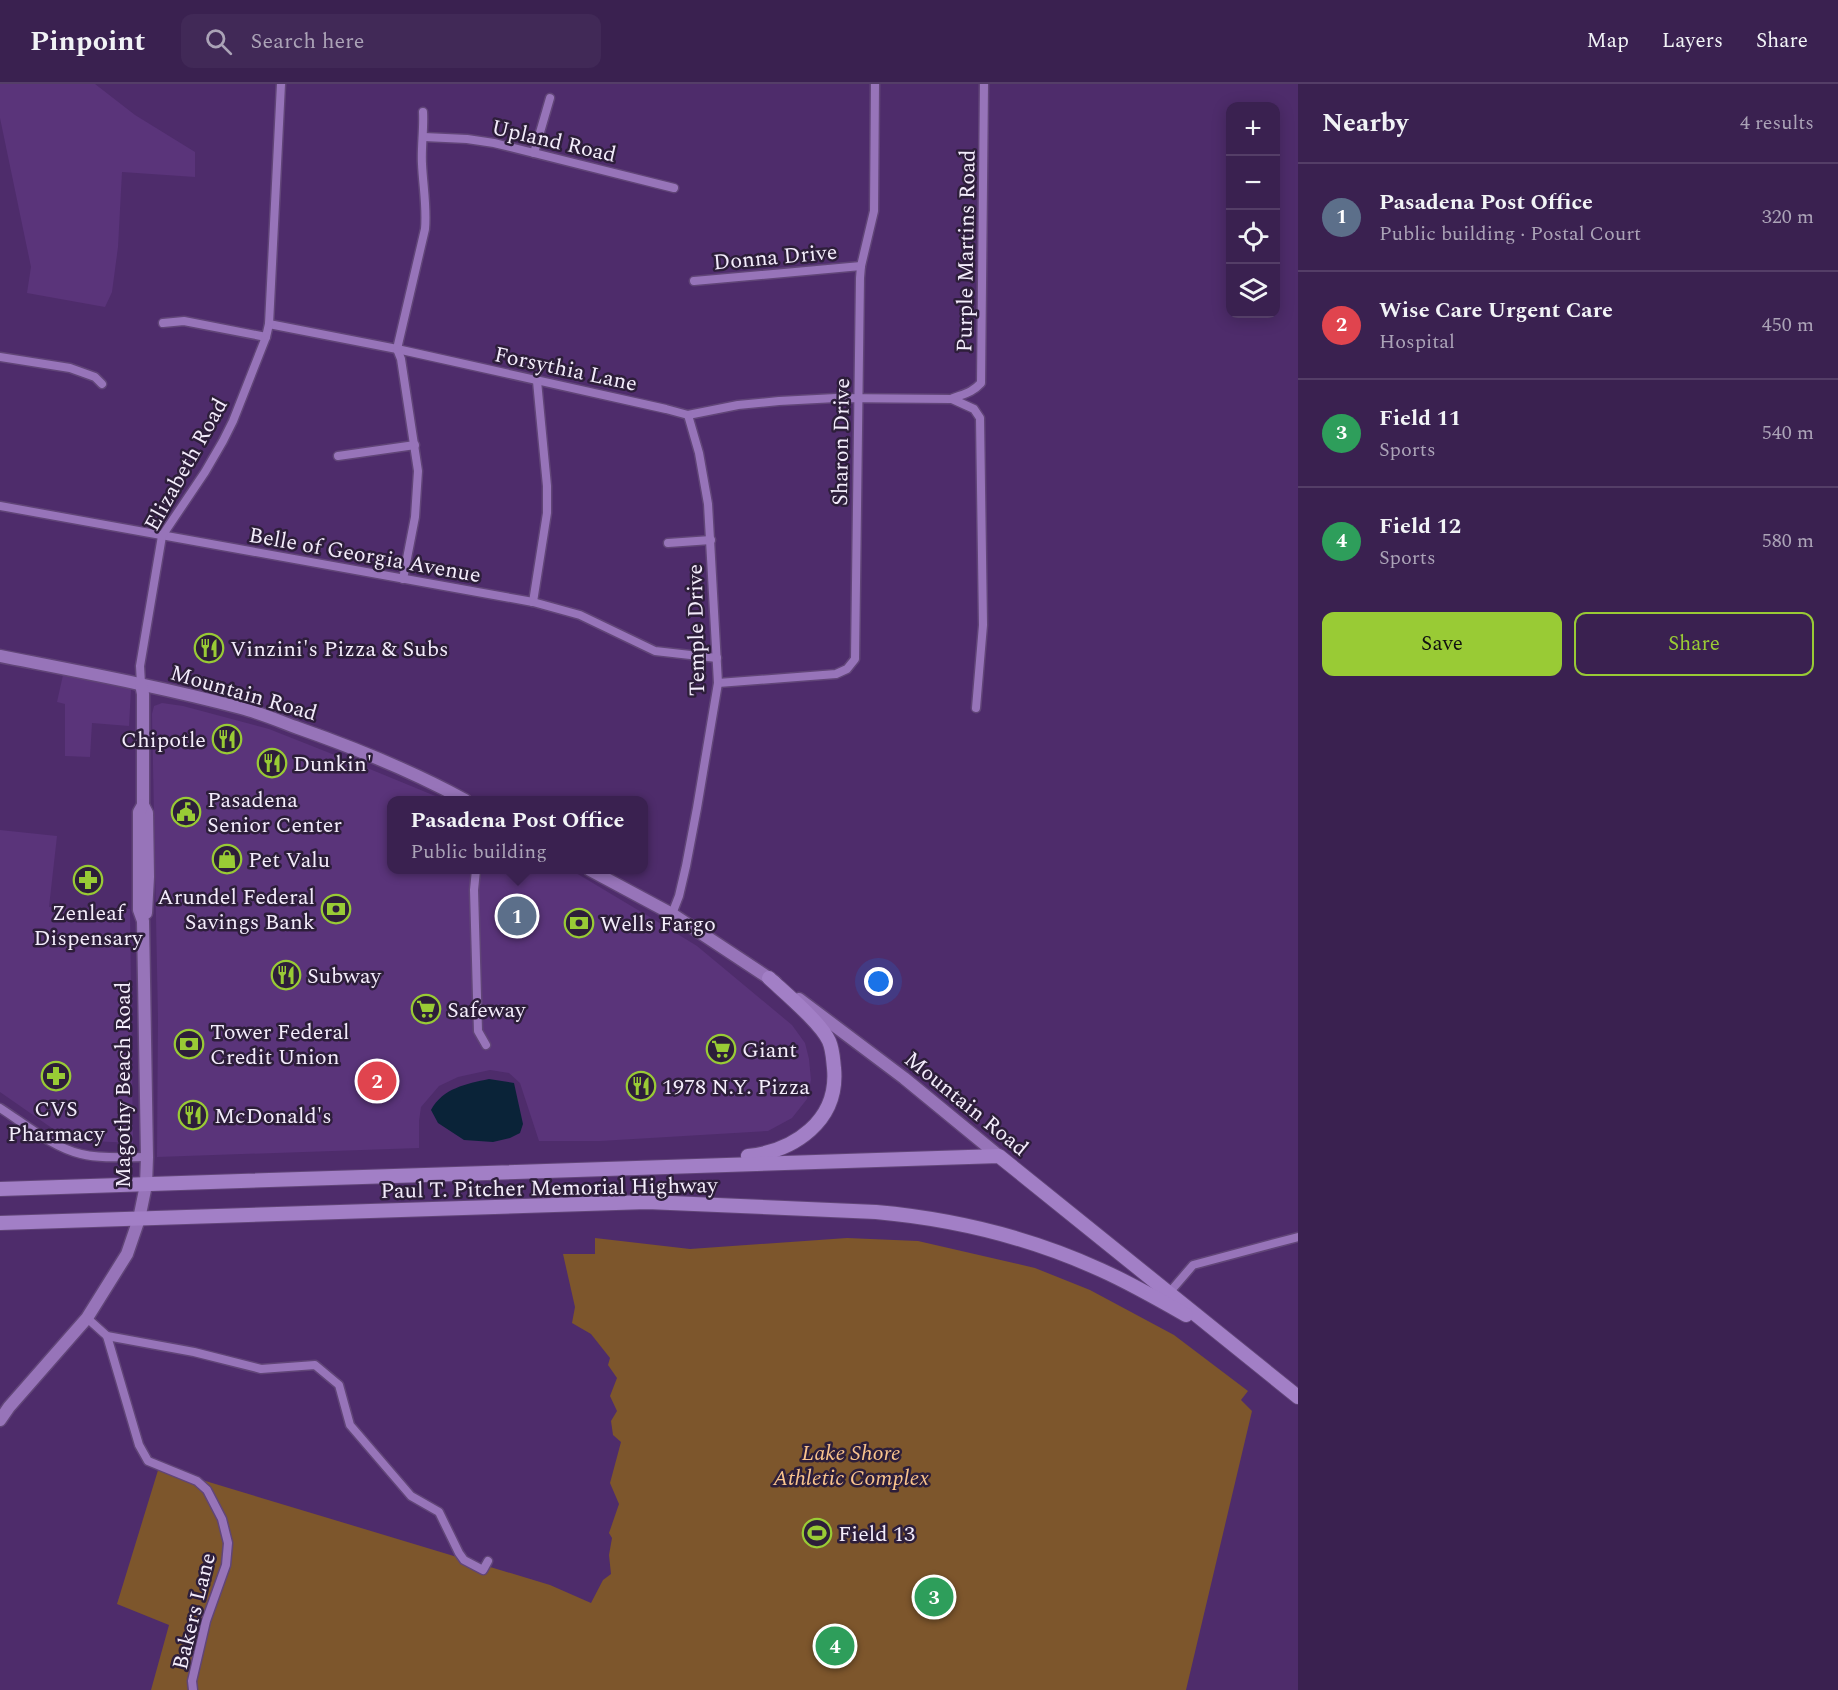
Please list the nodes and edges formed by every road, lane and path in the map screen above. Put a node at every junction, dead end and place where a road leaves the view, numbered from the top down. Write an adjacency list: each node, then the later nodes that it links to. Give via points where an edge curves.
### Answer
1 (281, 84): 12 (street, Elizabeth Road)
2 (875, 84): 9 (street, Sharon Drive, via 874,210)
3 (984, 84): 19 (street, Purple Martins Road, via 981,383)
4 (550, 98): 7 (street)
5 (423, 112): 6 (street)
6 (424, 137): 7 (street, Upland Road, via 467,139); 14 (street, via 424,229)
7 (534, 153): 8 (street, Upland Road)
8 (674, 188)
9 (861, 266): 10 (street, Donna Drive); 18 (street, Sharon Drive)
10 (694, 281)
11 (163, 323): 13 (street, via 184,321)
12 (268, 324): 13 (street, Elizabeth Road); 14 (street, Forsythia Lane)
13 (266, 337): 24 (street, Elizabeth Road, via 223,441)
14 (397, 349): 16 (street, Forsythia Lane); 21 (street)
15 (0, 357): 17 (street, via 70,368 95,377)
16 (537, 381): 20 (street, Forsythia Lane); 28 (street, via 547,513)
17 (102, 384)
18 (858, 398): 19 (street, Purple Martins Road); 20 (street, Forsythia Lane, via 738,405); 31 (street, Sharon Drive, via 855,659 848,669 836,674)
19 (951, 399): 33 (street, Purple Martins Road, via 974,409 980,418 983,625)
20 (688, 415): 25 (street, Temple Drive, via 705,477)
21 (415, 445): 22 (street); 27 (street, via 417,503)
22 (338, 456)
23 (0, 506): 24 (street, Belle of Georgia Avenue)
24 (162, 536): 27 (street, Belle of Georgia Avenue); 32 (street, Elizabeth Road, via 140,666)
25 (711, 540): 26 (street); 30 (street, Temple Drive)
26 (668, 543)
27 (404, 579): 28 (street, Belle of Georgia Avenue)
28 (533, 602): 30 (street, Belle of Georgia Avenue, via 580,615 655,651)
29 (0, 656): 32 (main road, Mountain Road)
30 (717, 658): 31 (street, Temple Drive)
31 (718, 683): 37 (street, Temple Drive, via 686,866)
32 (141, 684): 34 (main road, Mountain Road, via 244,709 333,740); 41 (main road, Magothy Beach Road, via 148,877 143,921)
33 (976, 708)
34 (456, 796)
35 (476, 874): 39 (street, via 478,1031)
36 (597, 874): 37 (main road, Mountain Road)
37 (672, 914): 38 (main road, Mountain Road)
38 (770, 978): 42 (main road, Mountain Road); 43 (main road, via 829,1041 835,1073 821,1118 810,1131 777,1151)
39 (486, 1045)
40 (0, 1108): 41 (street, via 72,1151 99,1156)
41 (147, 1156): 44 (main road, Magothy Beach Road)
42 (999, 1156): 43 (main road, Paul T. Pitcher Memorial Highway); 49 (main road, Mountain Road)
43 (645, 1167): 44 (main road, Paul T. Pitcher Memorial Highway)
44 (146, 1185): 45 (main road, Paul T. Pitcher Memorial Highway); 46 (main road, Magothy Beach Road)
45 (0, 1189)
46 (139, 1219): 47 (main road, Paul T. Pitcher Memorial Highway); 50 (main road, Magothy Beach Road, via 127,1254); 51 (main road, Paul T. Pitcher Memorial Highway, via 647,1202 911,1215 999,1233 1070,1257 1136,1287)
47 (0, 1223)
48 (1298, 1237): 49 (street, via 1193,1265)
49 (1169, 1293): 51 (main road, Mountain Road)
50 (87, 1318): 52 (street); 54 (main road, Magothy Beach Road)
51 (1219, 1334): 53 (main road, Mountain Road)
52 (107, 1336): 55 (street, via 261,1369 315,1365 339,1385 350,1425 411,1496 439,1512 464,1560 483,1570); 56 (street, Bakers Lane, via 139,1444 148,1461 197,1481 207,1490 222,1519 228,1543 226,1565 206,1622)
53 (1298, 1397)
54 (0, 1419)
55 (488, 1561)
56 (193, 1690)

